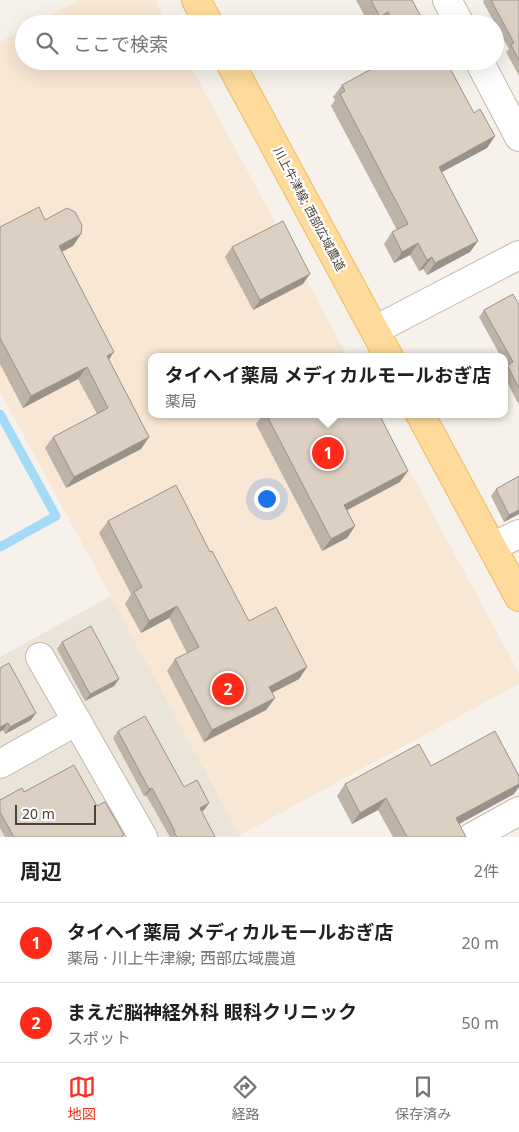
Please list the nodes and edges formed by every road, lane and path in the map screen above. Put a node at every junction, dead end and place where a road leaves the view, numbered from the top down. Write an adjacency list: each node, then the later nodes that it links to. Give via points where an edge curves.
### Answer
1 (196, 0): 3 (main road)
2 (447, 0): 4 (street)
3 (204, 15)
4 (455, 15)
5 (235, 70): 9 (main road, 川上牛津線; 西部広域農道)
6 (484, 70): 7 (street)
7 (519, 137)
8 (519, 255): 9 (street)
9 (375, 330): 10 (main road, 川上牛津線; 西部広域農道)
10 (387, 353)
11 (422, 418): 13 (main road)
12 (519, 534): 13 (street)
13 (492, 548): 14 (main road)
14 (519, 597)
15 (40, 657): 16 (street)
16 (77, 721): 17 (street); 19 (street)
17 (0, 764)
18 (519, 811): 20 (street)
19 (143, 837)
20 (472, 837)

